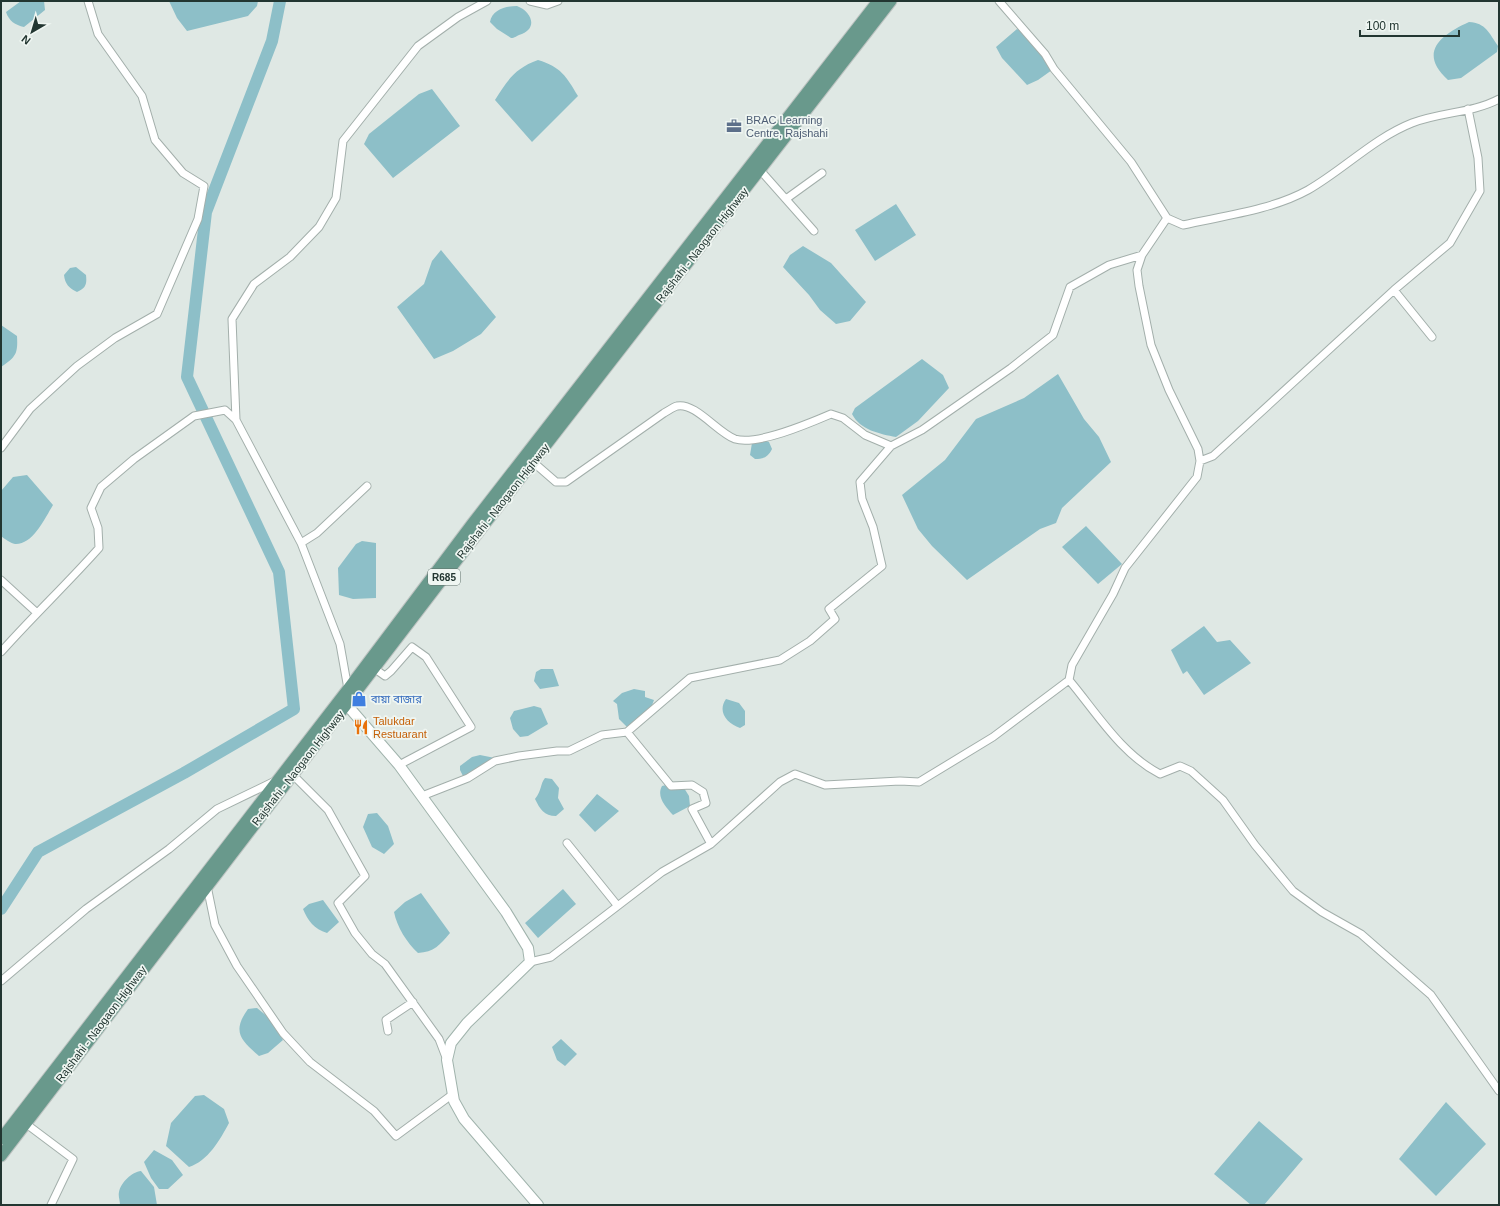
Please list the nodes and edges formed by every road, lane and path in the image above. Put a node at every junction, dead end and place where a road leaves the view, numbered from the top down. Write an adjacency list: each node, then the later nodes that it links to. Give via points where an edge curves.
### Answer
1 (88, 1): 20 (street, via 98,34 142,96 155,140 183,173 204,186 198,219 157,314 115,338 77,366 30,409)
2 (487, 1): 18 (street, via 458,17 418,46 342,141 336,198 319,226 290,257 254,284 232,319)
3 (530, 1): 4 (street, via 547,5)
4 (558, 1)
5 (878, 1): 27 (main road, Rajshahi - Naogaon Highway / R685, via 472,524)
6 (891, 1): 10 (main road, Rajshahi - Naogaon Highway / R685)
7 (999, 1): 13 (street, via 1046,54 1054,69 1131,162)
8 (1499, 99): 9 (street, via 1489,105)
9 (1468, 109): 13 (street, via 1436,115 1393,132 1308,190 1286,201 1183,226); 16 (street, via 1478,158 1480,191 1450,243)
10 (760, 170): 12 (street); 22 (main road, Rajshahi - Naogaon Highway / R685)
11 (822, 173): 12 (street)
12 (786, 199): 14 (street)
13 (1167, 218): 15 (street)
14 (814, 231)
15 (1142, 255): 19 (street, via 1109,264 1070,288 1053,335 1011,368 922,430); 21 (street, via 1137,270 1151,345 1169,390 1198,449)
16 (1394, 290): 17 (street); 21 (street, via 1213,456)
17 (1432, 337)
18 (236, 420): 24 (street); 26 (street, via 225,410 194,416 134,459 101,487 91,508 98,528 99,548)
19 (891, 446): 22 (street, via 866,435 832,414 788,432 746,440 734,438 688,407 678,406 664,413 566,482 556,482); 33 (street, via 860,482 862,500 873,527 882,566 829,609 835,619 780,660 690,678)
20 (1, 448)
21 (1200, 461): 30 (street, via 1197,476 1125,568 1072,665)
22 (533, 462): 27 (main road, Rajshahi - Naogaon Highway / R685)
23 (367, 486): 24 (street, via 317,533)
24 (301, 543): 31 (street, via 340,644)
25 (1, 580): 26 (street)
26 (36, 612): 28 (street)
27 (405, 622): 29 (main road, Rajshahi - Naogaon Highway / R685); 31 (main road, Rajshahi - Naogaon Highway / R685)
28 (1, 652)
29 (375, 669): 32 (main road, Rajshahi - Naogaon Highway / R685); 34 (street, via 384,676 412,647 426,657 471,727)
30 (1069, 680): 40 (street, via 993,737 919,782 825,786 795,774 780,782); 49 (street, via 1119,742 1147,768 1160,774 1180,766 1191,771 1224,800 1255,845 1293,891 1322,912 1361,934 1431,995)
31 (348, 689): 36 (main road, Rajshahi - Naogaon Highway / R685)
32 (347, 705): 34 (main road); 35 (main road, Rajshahi - Naogaon Highway / R685)
33 (627, 732): 37 (street, via 602,735 569,751 495,761 468,778); 40 (street, via 671,786 692,785 703,792 706,802 692,809)
34 (399, 765): 37 (main road)
35 (293, 775): 38 (main road, Rajshahi - Naogaon Highway / R685); 45 (street, via 328,810 365,876 338,903 354,933 372,954 385,964)
36 (277, 780): 38 (main road, Rajshahi - Naogaon Highway / R685); 44 (street, via 217,809 169,849 86,910)
37 (422, 796): 43 (main road, via 506,912 528,948)
38 (265, 802): 41 (main road, Rajshahi - Naogaon Highway / R685); 46 (main road, Rajshahi - Naogaon Highway / R685)
39 (568, 843): 42 (street)
40 (711, 844): 42 (street, via 662,872)
41 (206, 886): 46 (main road, Rajshahi - Naogaon Highway / R685); 50 (street, via 215,925 237,966 283,1033 310,1062 374,1111 396,1136)
42 (618, 905): 43 (street, via 551,957)
43 (530, 962): 48 (main road, via 467,1023 451,1044)
44 (1, 981)
45 (413, 1002): 47 (street, via 386,1020); 48 (street, via 439,1039)
46 (105, 1011): 51 (main road, Rajshahi - Naogaon Highway / R685); 52 (main road, Rajshahi - Naogaon Highway / R685)
47 (388, 1032)
48 (447, 1060): 50 (main road)
49 (1499, 1091)
50 (453, 1094): 55 (main road, via 464,1119)
51 (25, 1123): 53 (main road, Rajshahi - Naogaon Highway / R685); 54 (street, via 73,1159)
52 (1, 1139)
53 (1, 1156)
54 (51, 1205)
55 (538, 1205)

